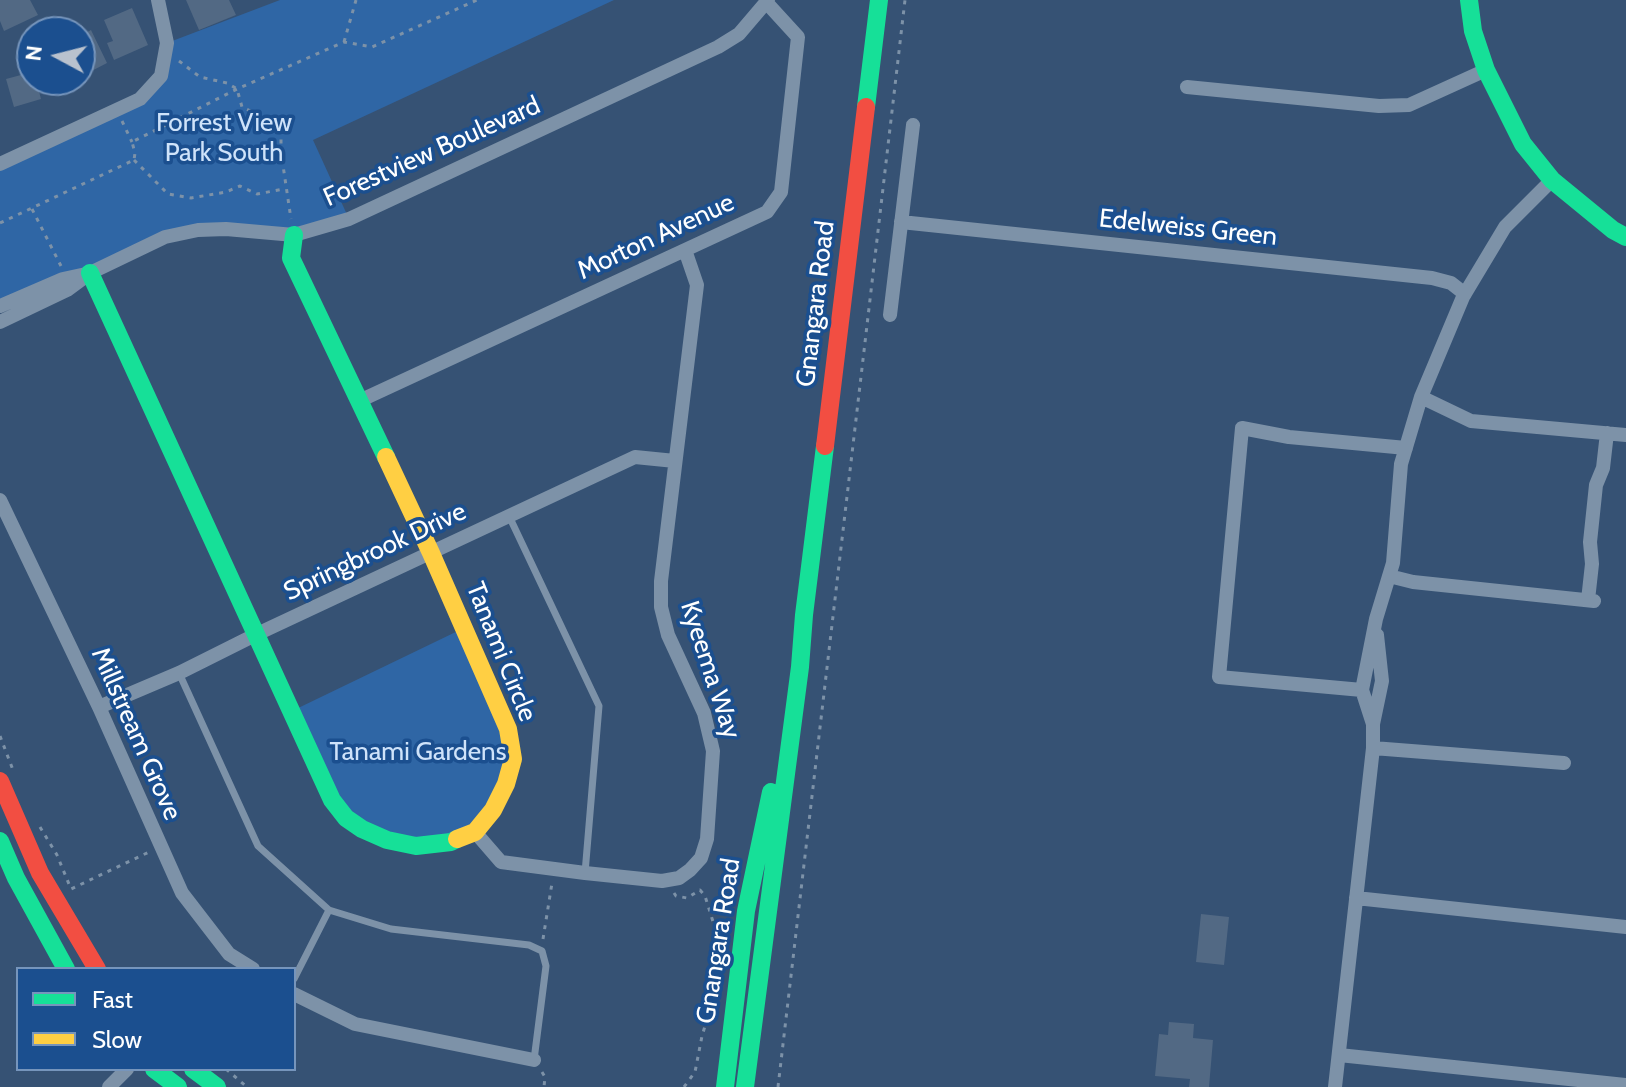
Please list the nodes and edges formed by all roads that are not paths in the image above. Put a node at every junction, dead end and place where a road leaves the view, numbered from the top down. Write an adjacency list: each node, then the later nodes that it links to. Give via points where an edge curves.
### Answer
1 (158, 0): 8 (street, via 167,43 161,76 140,99)
2 (879, 0): 29 (main road, Gnangara Road)
3 (1469, 0): 5 (main road)
4 (767, 1): 11 (street, Forestview Boulevard, via 739,34 718,47 349,219); 13 (street, Morton Avenue, via 798,37 781,192 767,212)
5 (1486, 70): 6 (street, via 1409,105); 9 (main road, via 1523,144)
6 (1187, 87)
7 (913, 125): 10 (street)
8 (0, 164)
9 (1552, 180): 12 (main road); 15 (street, via 1505,227)
10 (901, 222): 15 (street, Edelweiss Green, via 1432,278); 17 (street)
11 (294, 235): 14 (street, Forestview Boulevard, via 198,230 165,237); 20 (main road, Tanami Circle, via 291,258)
12 (1626, 237)
13 (685, 250): 20 (street, Morton Avenue); 24 (street, Kyeema Way, via 697,285)
14 (90, 273): 16 (street, Forestview Boulevard); 18 (street, Forestview Boulevard); 31 (main road)
15 (1465, 294): 19 (street)
16 (0, 306)
17 (890, 315)
18 (0, 322)
19 (1421, 397): 21 (street, via 1471,421); 23 (street)
20 (359, 401): 27 (main road, Tanami Circle)
21 (1607, 433): 22 (street); 28 (street, via 1590,542 1591,600)
22 (1626, 435)
23 (1406, 448): 28 (street); 33 (street, via 1242,428 1219,677)
24 (675, 461): 26 (street, Springbrook Drive, via 635,457); 41 (street, Kyeema Way, via 661,607 668,635 704,713 713,751 707,839 701,858 679,878)
25 (0, 500): 34 (street, Millstream Grove)
26 (509, 516): 27 (street, Springbrook Drive); 41 (lane, via 599,706)
27 (431, 553): 31 (street, Springbrook Drive); 39 (main road, Tanami Circle, via 508,729 513,759 493,810)
28 (1389, 576): 30 (street)
29 (804, 615): 59 (main road, Gnangara Road, via 746,911); 60 (main road, Gnangara Road)
30 (1376, 619): 33 (street); 35 (street, via 1382,681)
31 (257, 634): 32 (street, Springbrook Drive); 39 (main road, via 332,800 346,818 387,840 416,846 451,842)
32 (179, 673): 34 (street, Springbrook Drive); 43 (lane, via 258,846)
33 (1362, 690): 35 (street)
34 (99, 707): 47 (street, Millstream Grove, via 182,893 229,954)
35 (1373, 724): 36 (street)
36 (1373, 748): 37 (street); 42 (street)
37 (1564, 763)
38 (8, 778): 46 (main road, via 40,873)
39 (475, 832): 41 (street, via 501,862)
40 (0, 841): 45 (main road)
41 (585, 873)
42 (1356, 898): 44 (street); 50 (street)
43 (329, 910): 48 (lane); 51 (lane, via 391,929 529,945 542,951 546,966)
44 (1626, 927)
45 (65, 967)
46 (96, 967)
47 (250, 967)
48 (296, 975)
49 (296, 995): 51 (street, via 355,1024)
50 (1339, 1055): 55 (street); 61 (street)
51 (534, 1060)
52 (125, 1071): 56 (street)
53 (157, 1071): 57 (main road)
54 (196, 1071): 58 (main road)
55 (1626, 1085)
56 (109, 1087)
57 (178, 1087)
58 (217, 1087)
59 (725, 1087)
60 (745, 1087)
61 (1335, 1087)

